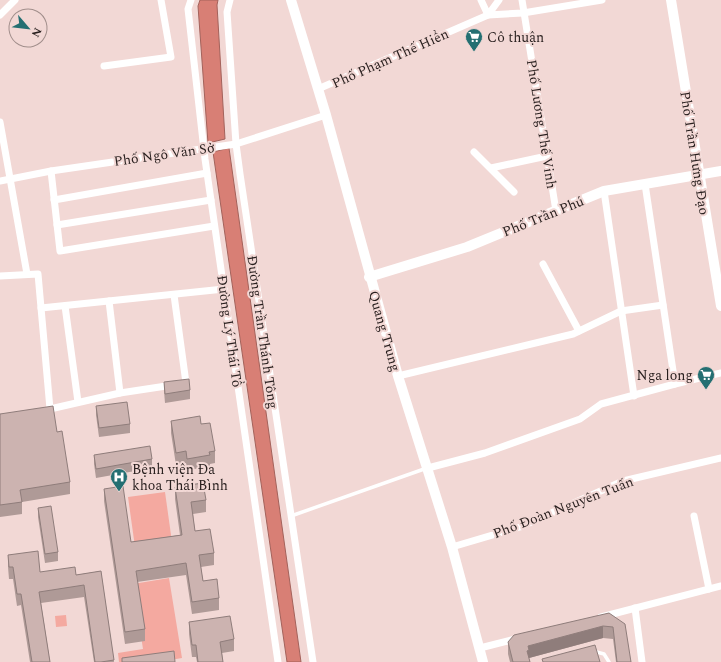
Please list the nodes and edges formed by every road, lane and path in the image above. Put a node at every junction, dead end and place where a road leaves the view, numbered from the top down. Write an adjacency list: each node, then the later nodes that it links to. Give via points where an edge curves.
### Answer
1 (15, 0): 12 (street)
2 (161, 0): 14 (street, via 171,57)
3 (191, 0): 19 (street, Đường Lý Thái Tổ, via 188,9)
4 (230, 0): 18 (street, Đường Trần Thánh Tông, via 227,12)
5 (291, 0): 15 (main road, Quang Trung)
6 (481, 0): 13 (street)
7 (499, 0): 13 (street)
8 (522, 0): 11 (street, Phố Lương Thế Vinh)
9 (602, 0): 11 (street, Phố Phạm Thế Hiển)
10 (671, 0): 26 (main road, Phố Trần Hưng Đạo)
11 (523, 13): 13 (street, Phố Phạm Thế Hiển); 21 (street, Phố Lương Thế Vinh)
12 (0, 15)
13 (488, 15): 15 (street, Phố Phạm Thế Hiển)
14 (104, 66)
15 (318, 89): 16 (main road, Quang Trung)
16 (326, 115): 18 (street, Phố Ngô Văn Sở); 40 (main road, Quang Trung)
17 (0, 122): 27 (street)
18 (233, 144): 19 (street, Phố Ngô Văn Sở); 58 (street, Đường Trần Thánh Tông)
19 (203, 148): 23 (street, Phố Ngô Văn Sở); 25 (street, Đường Lý Thái Tổ)
20 (474, 152): 22 (street)
21 (547, 156): 22 (street); 34 (street, Phố Lương Thế Vinh)
22 (491, 168): 31 (street)
23 (51, 170): 27 (street, Phố Ngô Văn Sở); 32 (street)
24 (721, 171): 26 (main road, Phố Trần Phú)
25 (207, 173): 32 (street); 33 (street, Đường Lý Thái Tổ)
26 (699, 175): 29 (main road, Phố Trần Phú); 46 (main road, Phố Trần Hưng Đạo)
27 (10, 179): 28 (street, Phố Ngô Văn Sở); 38 (street)
28 (0, 181)
29 (645, 184): 30 (main road, Phố Trần Phú); 44 (street)
30 (604, 191): 34 (main road, Phố Trần Phú); 48 (street)
31 (514, 192)
32 (54, 200): 35 (street)
33 (211, 200): 35 (street); 36 (street, Đường Lý Thái Tổ)
34 (556, 211): 40 (main road, Phố Trần Phú, via 468,247)
35 (57, 225): 36 (street, via 60,251)
36 (214, 226): 41 (street, Đường Lý Thái Tổ)
37 (543, 264): 49 (street)
38 (27, 274): 39 (street); 47 (street, via 38,274)
39 (0, 276)
40 (370, 276): 51 (main road, Quang Trung)
41 (224, 290): 42 (street); 68 (street, Đường Lý Thái Tổ)
42 (174, 295): 43 (street); 53 (street, via 186,383)
43 (109, 301): 45 (street); 53 (street)
44 (663, 305): 48 (street); 52 (street)
45 (65, 306): 47 (street); 55 (street)
46 (721, 306)
47 (41, 308): 55 (street, via 50,408)
48 (622, 311): 49 (street); 54 (street)
49 (579, 331): 51 (street)
50 (721, 373): 52 (street)
51 (398, 376): 57 (main road, Quang Trung)
52 (674, 384): 54 (street)
53 (120, 393): 55 (street)
54 (634, 396): 57 (street, via 601,404 580,419 485,453)
55 (78, 402)
56 (721, 458): 60 (street, Phố Đoàn Nguyên Tuấn, via 623,481 520,526)
57 (428, 468): 58 (lane); 60 (main road, Quang Trung)
58 (291, 516): 69 (street, Đường Trần Thánh Tông)
59 (694, 516): 62 (street)
60 (452, 547): 66 (main road, Quang Trung)
61 (721, 586): 62 (street)
62 (709, 589): 63 (street)
63 (635, 608): 64 (street); 72 (street)
64 (596, 618)
65 (527, 636): 66 (street)
66 (480, 648): 70 (main road, Quang Trung)
67 (586, 653): 71 (lane, via 599,652 604,654)
68 (278, 662)
69 (313, 662)
70 (483, 662)
71 (609, 662)
72 (642, 662)

